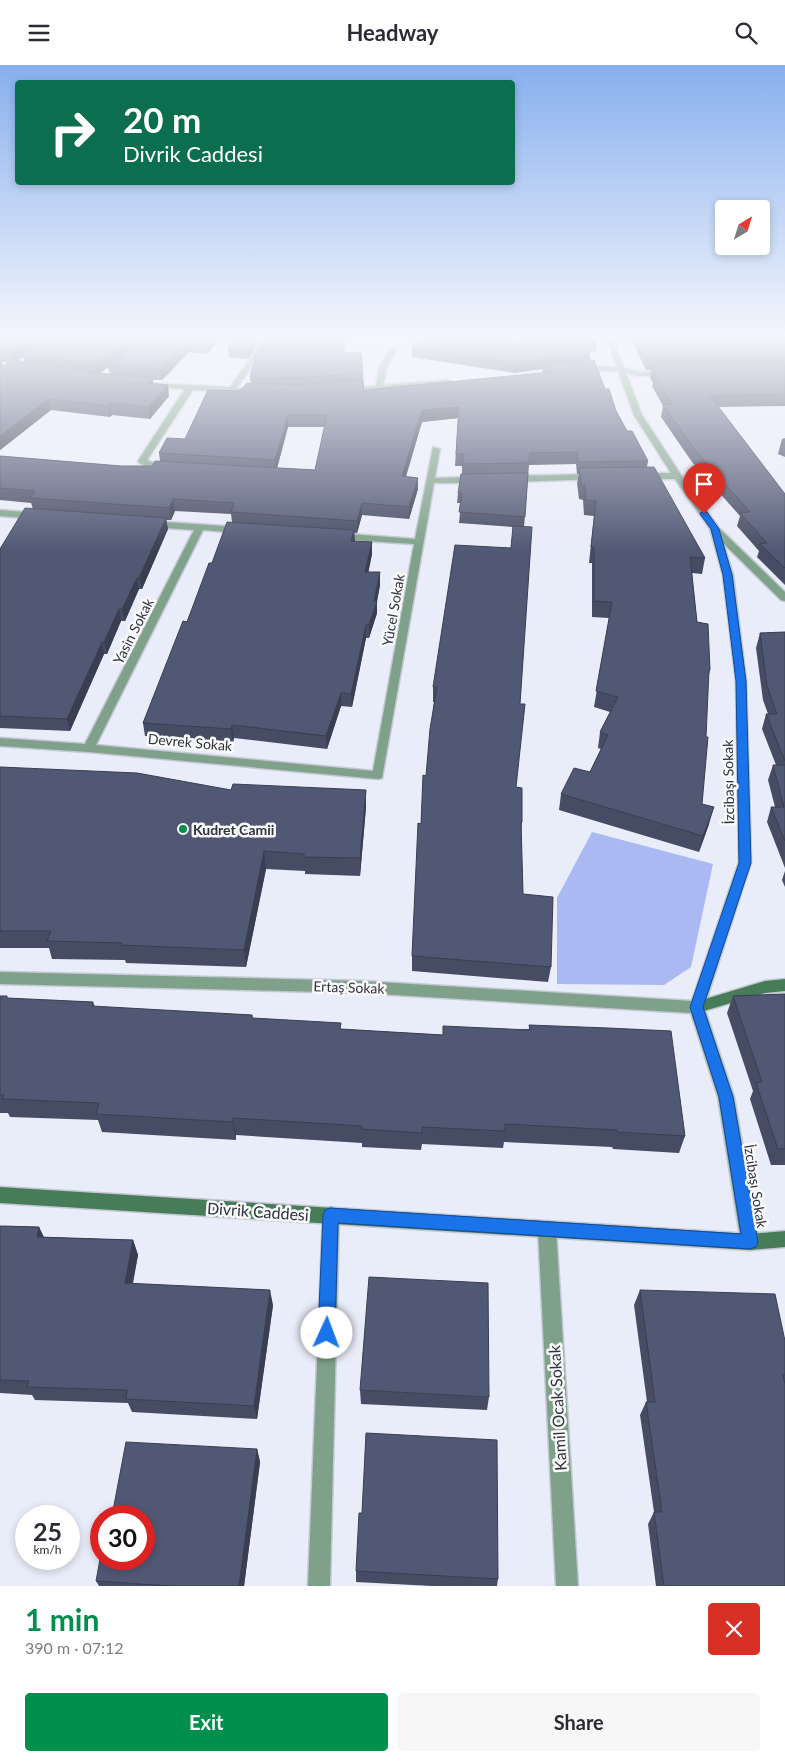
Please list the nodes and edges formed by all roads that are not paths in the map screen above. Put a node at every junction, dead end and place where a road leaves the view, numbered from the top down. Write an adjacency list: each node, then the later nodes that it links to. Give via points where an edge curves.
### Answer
1 (176, 410): 4 (street, via 142,461 160,469)
2 (636, 410): 5 (street, İzcibaşı Sokak)
3 (436, 449): 10 (street, Yücel Sokak)
4 (178, 470)
5 (677, 475): 6 (street); 15 (street, İzcibaşı Sokak)
6 (638, 476)
7 (608, 477): 8 (street)
8 (500, 479)
9 (480, 480): 10 (street)
10 (430, 481): 18 (street, Yücel Sokak)
11 (0, 513): 12 (street)
12 (48, 517)
13 (143, 523): 14 (street)
14 (200, 527): 16 (street); 21 (street, Yasin Sokak)
15 (715, 529): 19 (street); 25 (street, İzcibaşı Sokak, via 728,575 741,681 745,863)
16 (250, 531)
17 (330, 536): 18 (street)
18 (420, 542): 22 (street, Yücel Sokak)
19 (785, 598)
20 (0, 742): 21 (street, Devrek Sokak)
21 (89, 748): 22 (street, Devrek Sokak)
22 (378, 775)
23 (0, 979): 25 (street, Ertaş Sokak, via 362,987)
24 (785, 985): 25 (street, via 766,987)
25 (697, 1007): 30 (street, İzcibaşı Sokak, via 726,1097)
26 (0, 1195): 27 (street, Divrik Caddesi)
27 (330, 1215): 28 (street, Divrik Caddesi); 31 (street)
28 (547, 1229): 30 (street, Divrik Caddesi); 32 (street, Kamil Ocak Sokak)
29 (785, 1239): 30 (street, Divrik Caddesi)
30 (750, 1242)
31 (319, 1586)
32 (567, 1586)

